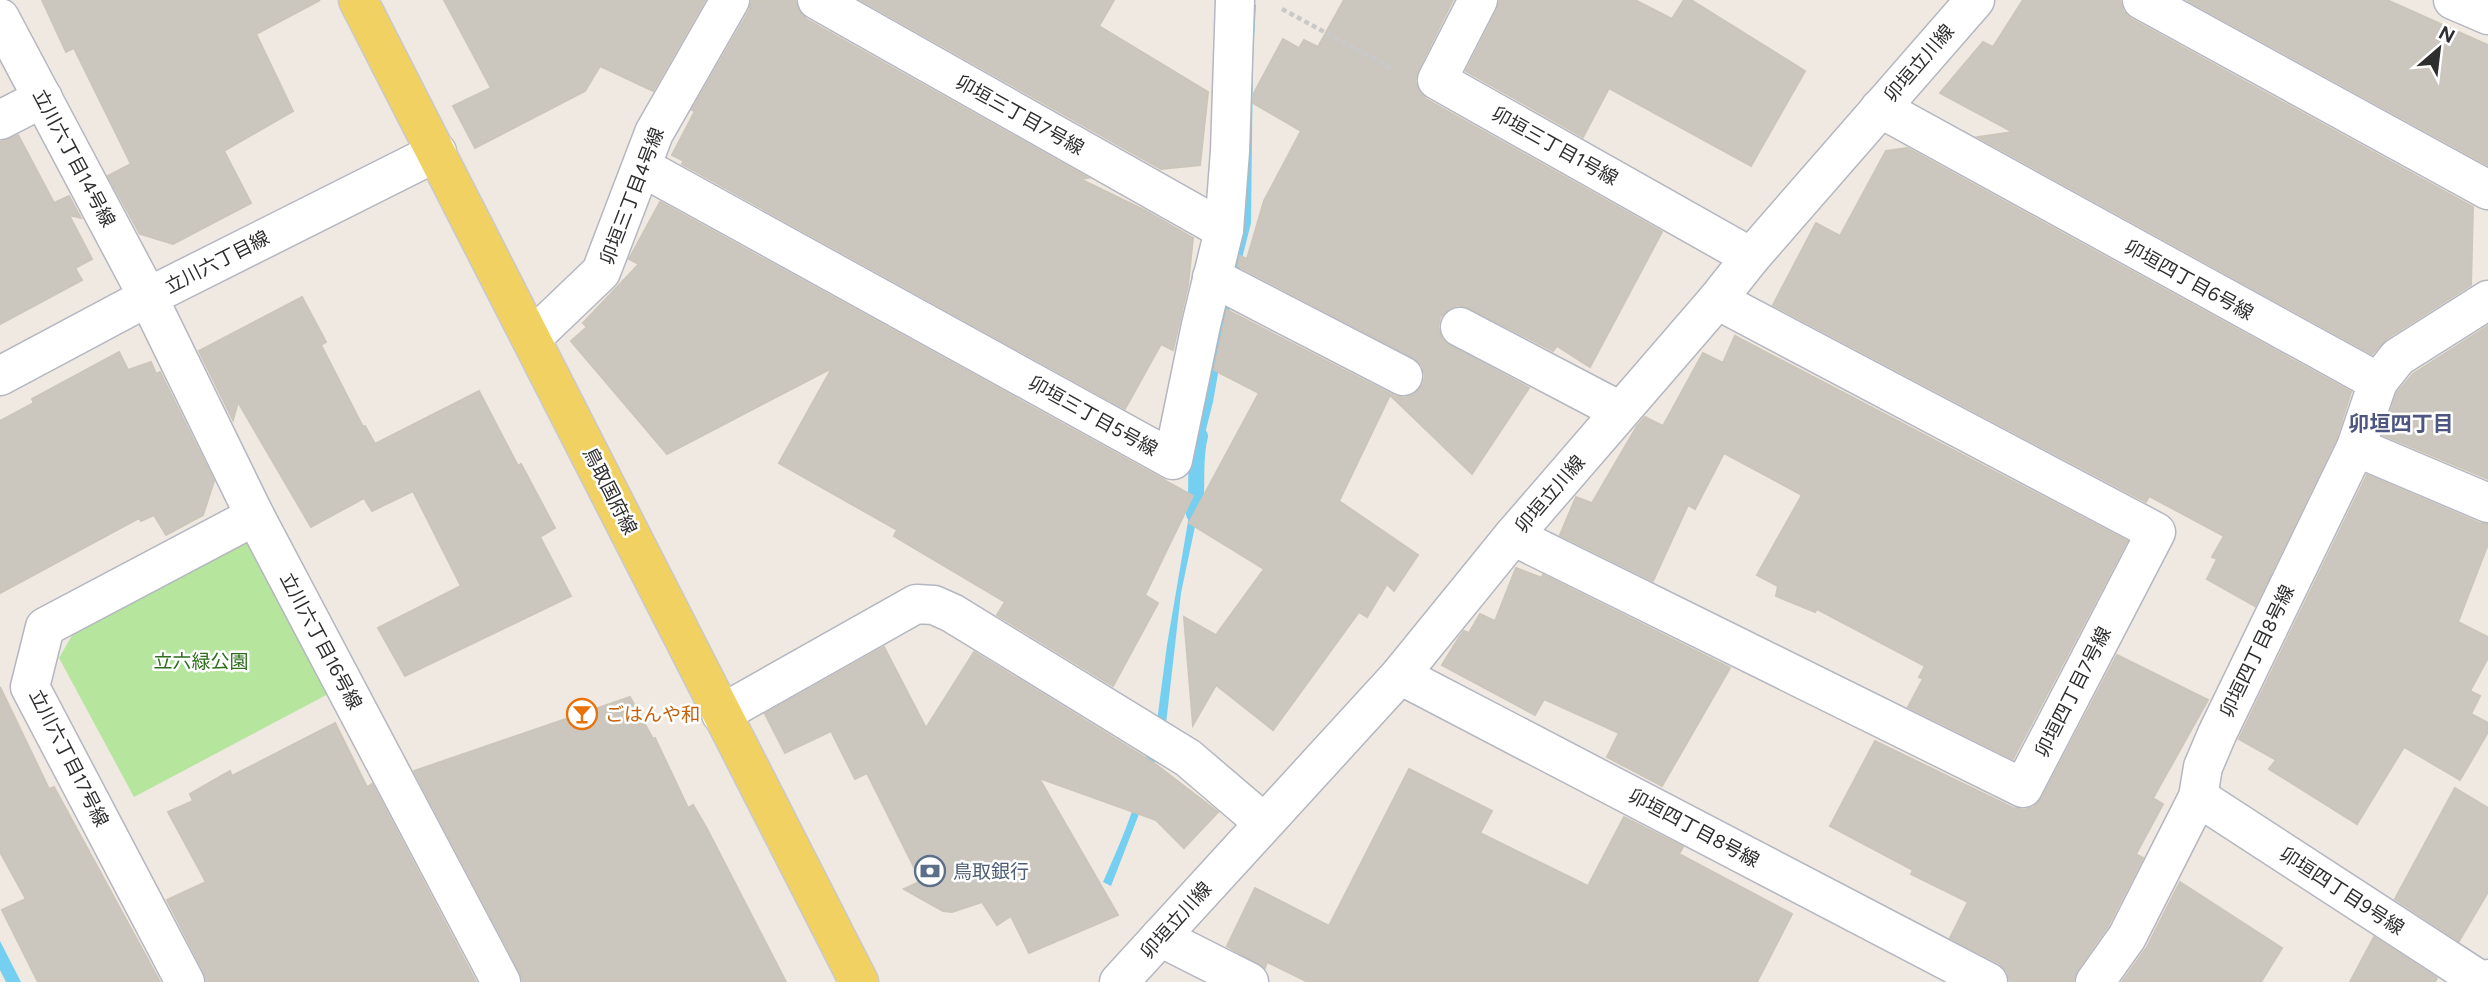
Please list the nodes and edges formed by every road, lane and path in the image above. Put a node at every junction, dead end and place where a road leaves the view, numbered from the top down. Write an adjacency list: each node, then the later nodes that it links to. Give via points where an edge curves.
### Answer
1 (358, 0): 16 (main road, 鳥取国府線)
2 (730, 0): 17 (street, 卯垣三丁目4号線, via 654,133)
3 (817, 0): 19 (street, 卯垣三丁目7号線)
4 (1235, 0): 19 (street, 卯垣三丁目5号線)
5 (1478, 0): 12 (street)
6 (1975, 0): 14 (street, 卯垣立川線)
7 (2141, 0): 18 (street)
8 (2453, 0): 10 (street)
9 (1276, 6): 12 (path, via 1432,90)
10 (2488, 15)
11 (0, 19): 13 (street, 立川六丁目14号線)
12 (1437, 80): 20 (street, 卯垣三丁目1号線)
13 (43, 99): 15 (street); 22 (street, 立川六丁目14号線)
14 (1880, 108): 20 (street, 卯垣立川線); 29 (street, 卯垣四丁目6号線)
15 (0, 120)
16 (437, 152): 22 (street, 立川六丁目線); 26 (main road, 鳥取国府線)
17 (642, 167): 21 (street, 卯垣三丁目5号線, via 1172,460); 26 (street, 卯垣三丁目4号線, via 601,272)
18 (2488, 190)
19 (1224, 230): 21 (street, 卯垣三丁目5号線)
20 (1751, 257): 23 (street, 卯垣立川線)
21 (1212, 277): 28 (street)
22 (148, 297): 27 (street, 立川六丁目線); 33 (street, 立川六丁目16号線)
23 (1717, 300): 30 (street, 卯垣立川線); 34 (street, 卯垣四丁目7号線, via 2156,532 2023,788)
24 (2488, 300): 29 (street, via 2398,357)
25 (1460, 327): 30 (street)
26 (532, 338): 36 (main road, 鳥取国府線)
27 (0, 376)
28 (1402, 376)
29 (2378, 382): 31 (street, 卯垣四丁目8号線)
30 (1620, 411): 34 (street, 卯垣立川線)
31 (2356, 447): 32 (street); 37 (street, 卯垣四丁目8号線, via 2217,734 2203,767)
32 (2488, 502)
33 (255, 516): 41 (street, 立川六丁目17号線, via 45,627 30,687); 42 (street, 立川六丁目16号線)
34 (1513, 536): 35 (street, 卯垣立川線)
35 (1400, 675): 38 (street, 卯垣立川線); 46 (street, 卯垣四丁目8号線)
36 (721, 713): 38 (street, via 916,604 934,606 1188,758); 43 (main road, 鳥取国府線)
37 (2198, 797): 40 (street, 卯垣四丁目9号線, via 2481,981); 47 (street, 卯垣四丁目8号線, via 2127,937)
38 (1264, 823): 39 (street, 卯垣立川線)
39 (1160, 937): 44 (street, 卯垣立川線); 45 (street)
40 (2488, 979)
41 (186, 982)
42 (501, 982)
43 (859, 982)
44 (1119, 982)
45 (1249, 982)
46 (1988, 982)
47 (2095, 982)

